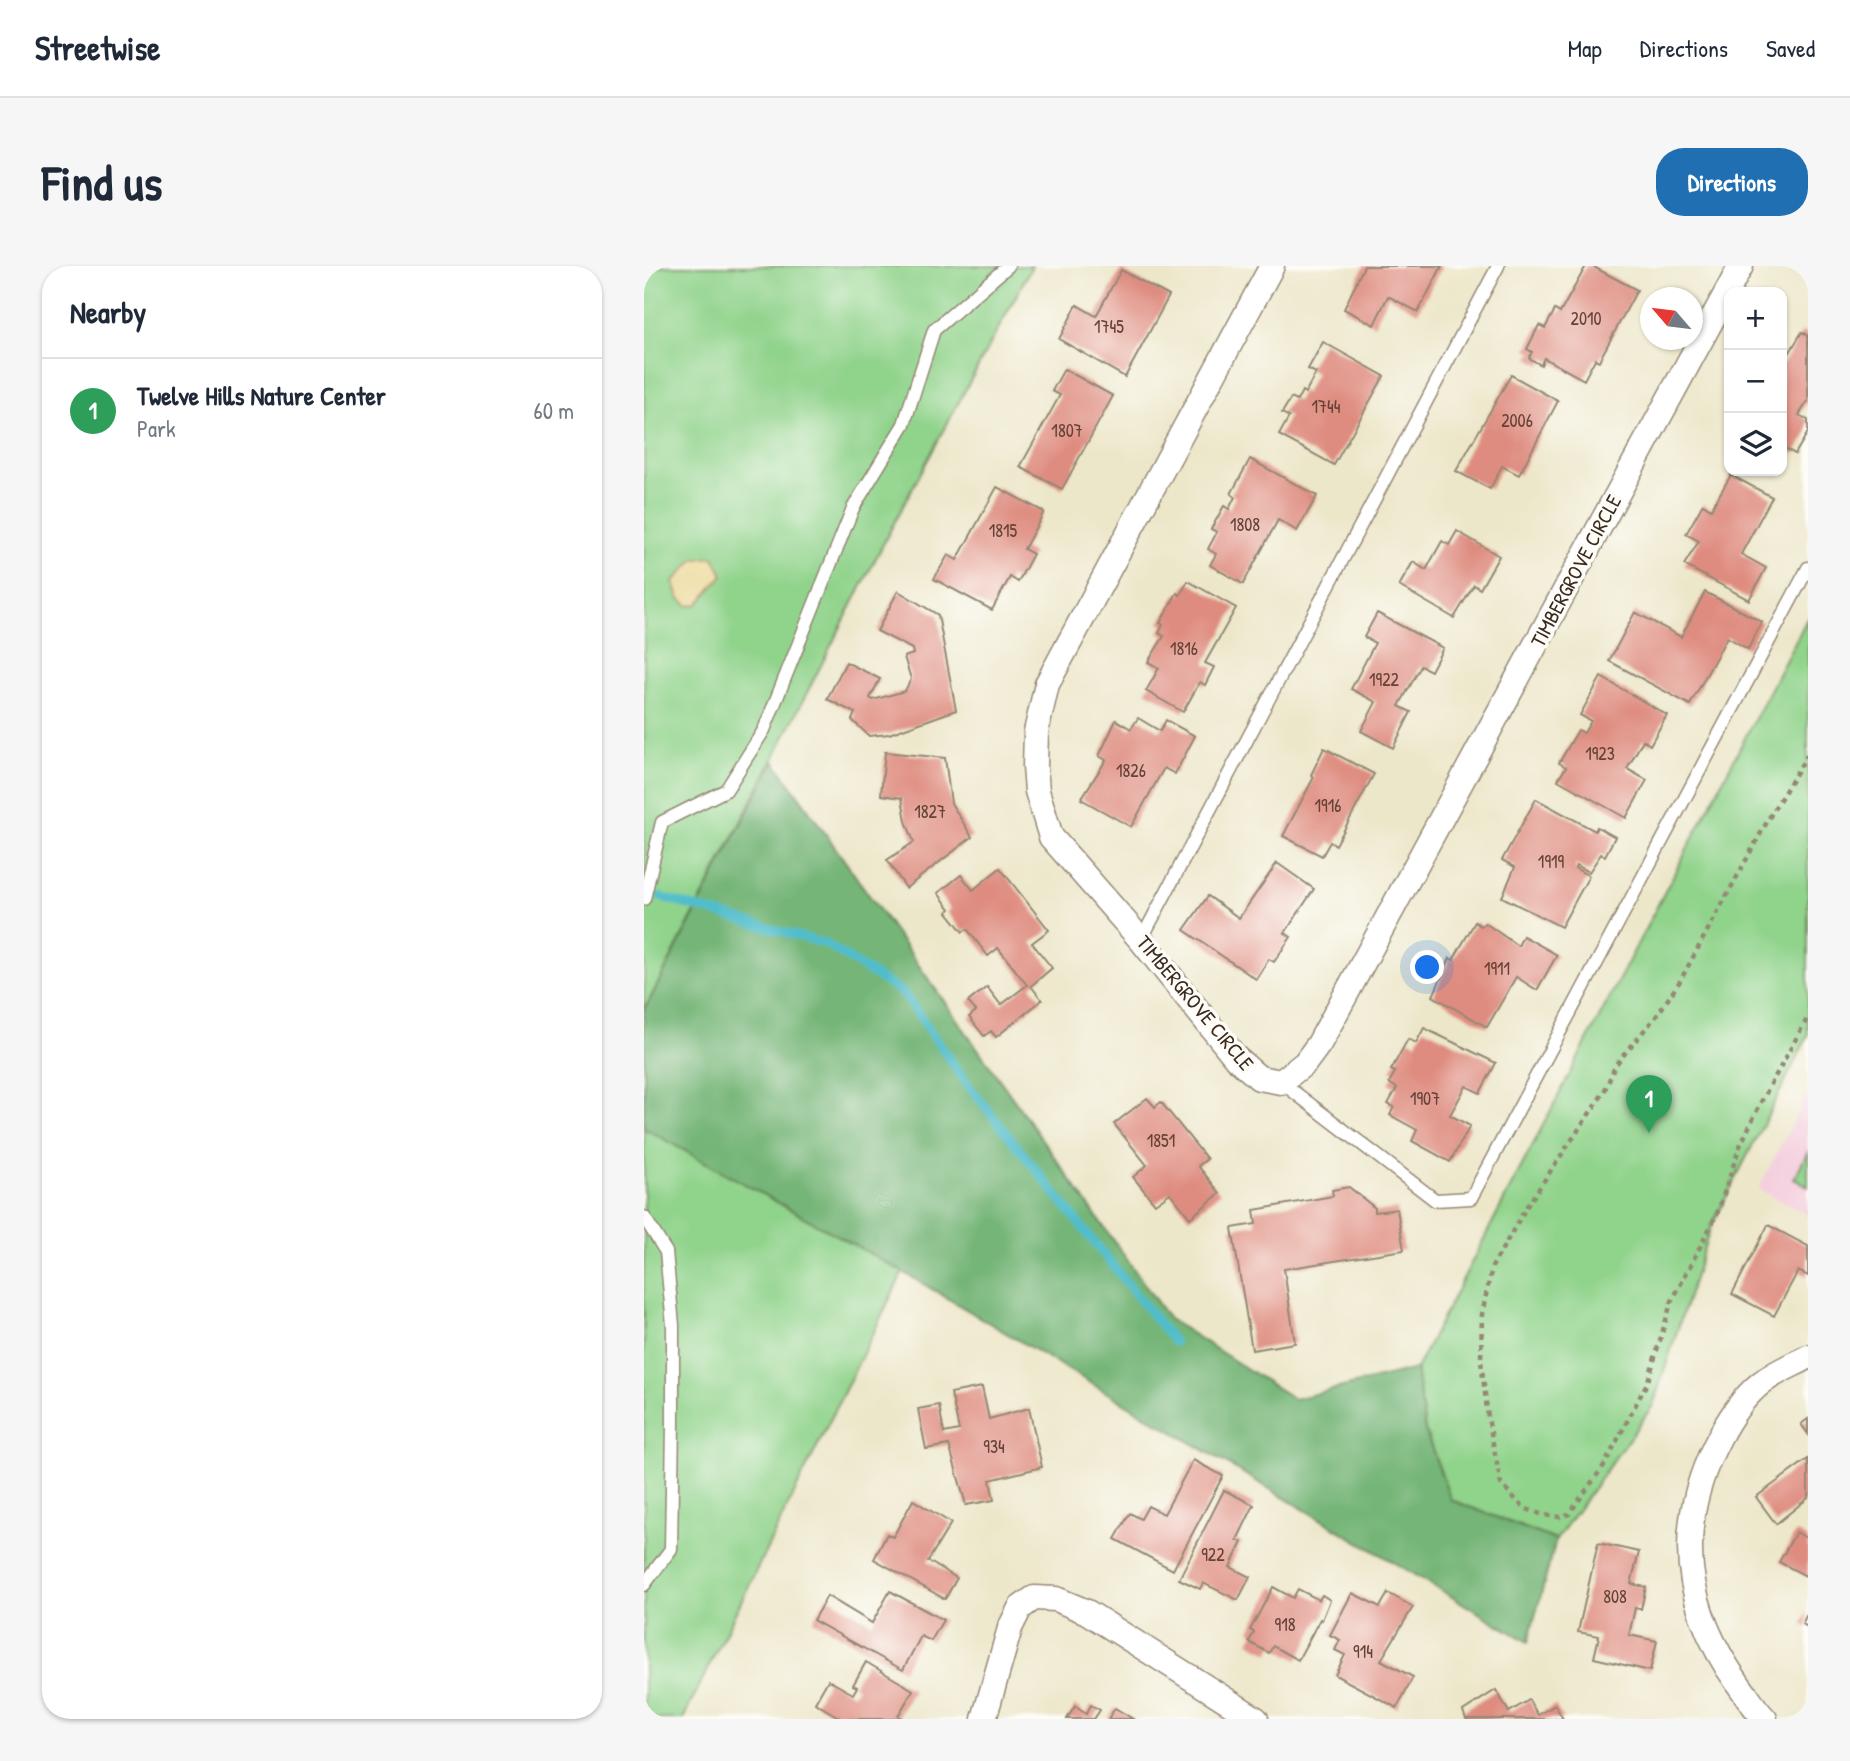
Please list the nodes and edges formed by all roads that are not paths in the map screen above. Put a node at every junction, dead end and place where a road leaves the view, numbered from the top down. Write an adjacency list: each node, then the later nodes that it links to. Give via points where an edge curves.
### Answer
1 (1008, 266): 6 (lane, via 934,330 904,424 853,508 764,730 726,790 662,822)
2 (1272, 266): 7 (street, TIMBERGROVE CIRCLE, via 1047,684 1036,732 1037,791 1051,837)
3 (1498, 266): 7 (lane)
4 (1741, 266): 8 (street, TIMBERGROVE CIRCLE, via 1319,1044 1305,1063)
5 (1808, 568): 8 (lane, via 1471,1198 1435,1200)
6 (644, 899)
7 (1141, 940): 8 (street, TIMBERGROVE CIRCLE, via 1236,1058 1259,1078)
8 (1281, 1082)
9 (644, 1217): 11 (lane, via 666,1252 673,1339 671,1549)
10 (1808, 1357): 14 (street, via 1761,1383 1726,1424 1700,1477 1692,1511 1689,1553 1697,1607 1720,1658)
11 (644, 1585)
12 (984, 1719): 13 (street, via 1010,1628 1020,1608 1034,1598 1056,1599 1087,1612)
13 (1256, 1719)
14 (1765, 1719)

